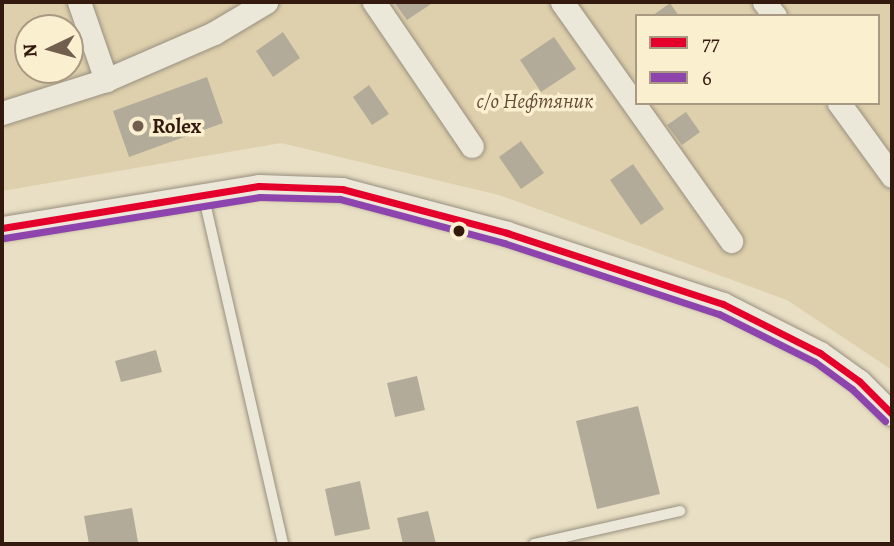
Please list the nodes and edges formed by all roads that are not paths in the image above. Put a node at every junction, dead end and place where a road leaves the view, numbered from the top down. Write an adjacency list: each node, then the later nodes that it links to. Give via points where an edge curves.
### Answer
1 (79, 2): 5 (street)
2 (266, 2): 5 (street, via 214,33)
3 (374, 2): 8 (street)
4 (562, 2): 12 (street)
5 (106, 80): 7 (street)
6 (840, 105): 9 (street)
7 (2, 113)
8 (472, 146)
9 (892, 177)
10 (203, 194): 11 (street); 13 (street, via 259,186 342,189 412,204 625,270 779,329 859,381); 15 (lane)
11 (2, 228)
12 (731, 241)
13 (892, 414)
14 (680, 511): 16 (lane)
15 (283, 544)
16 (534, 544)

